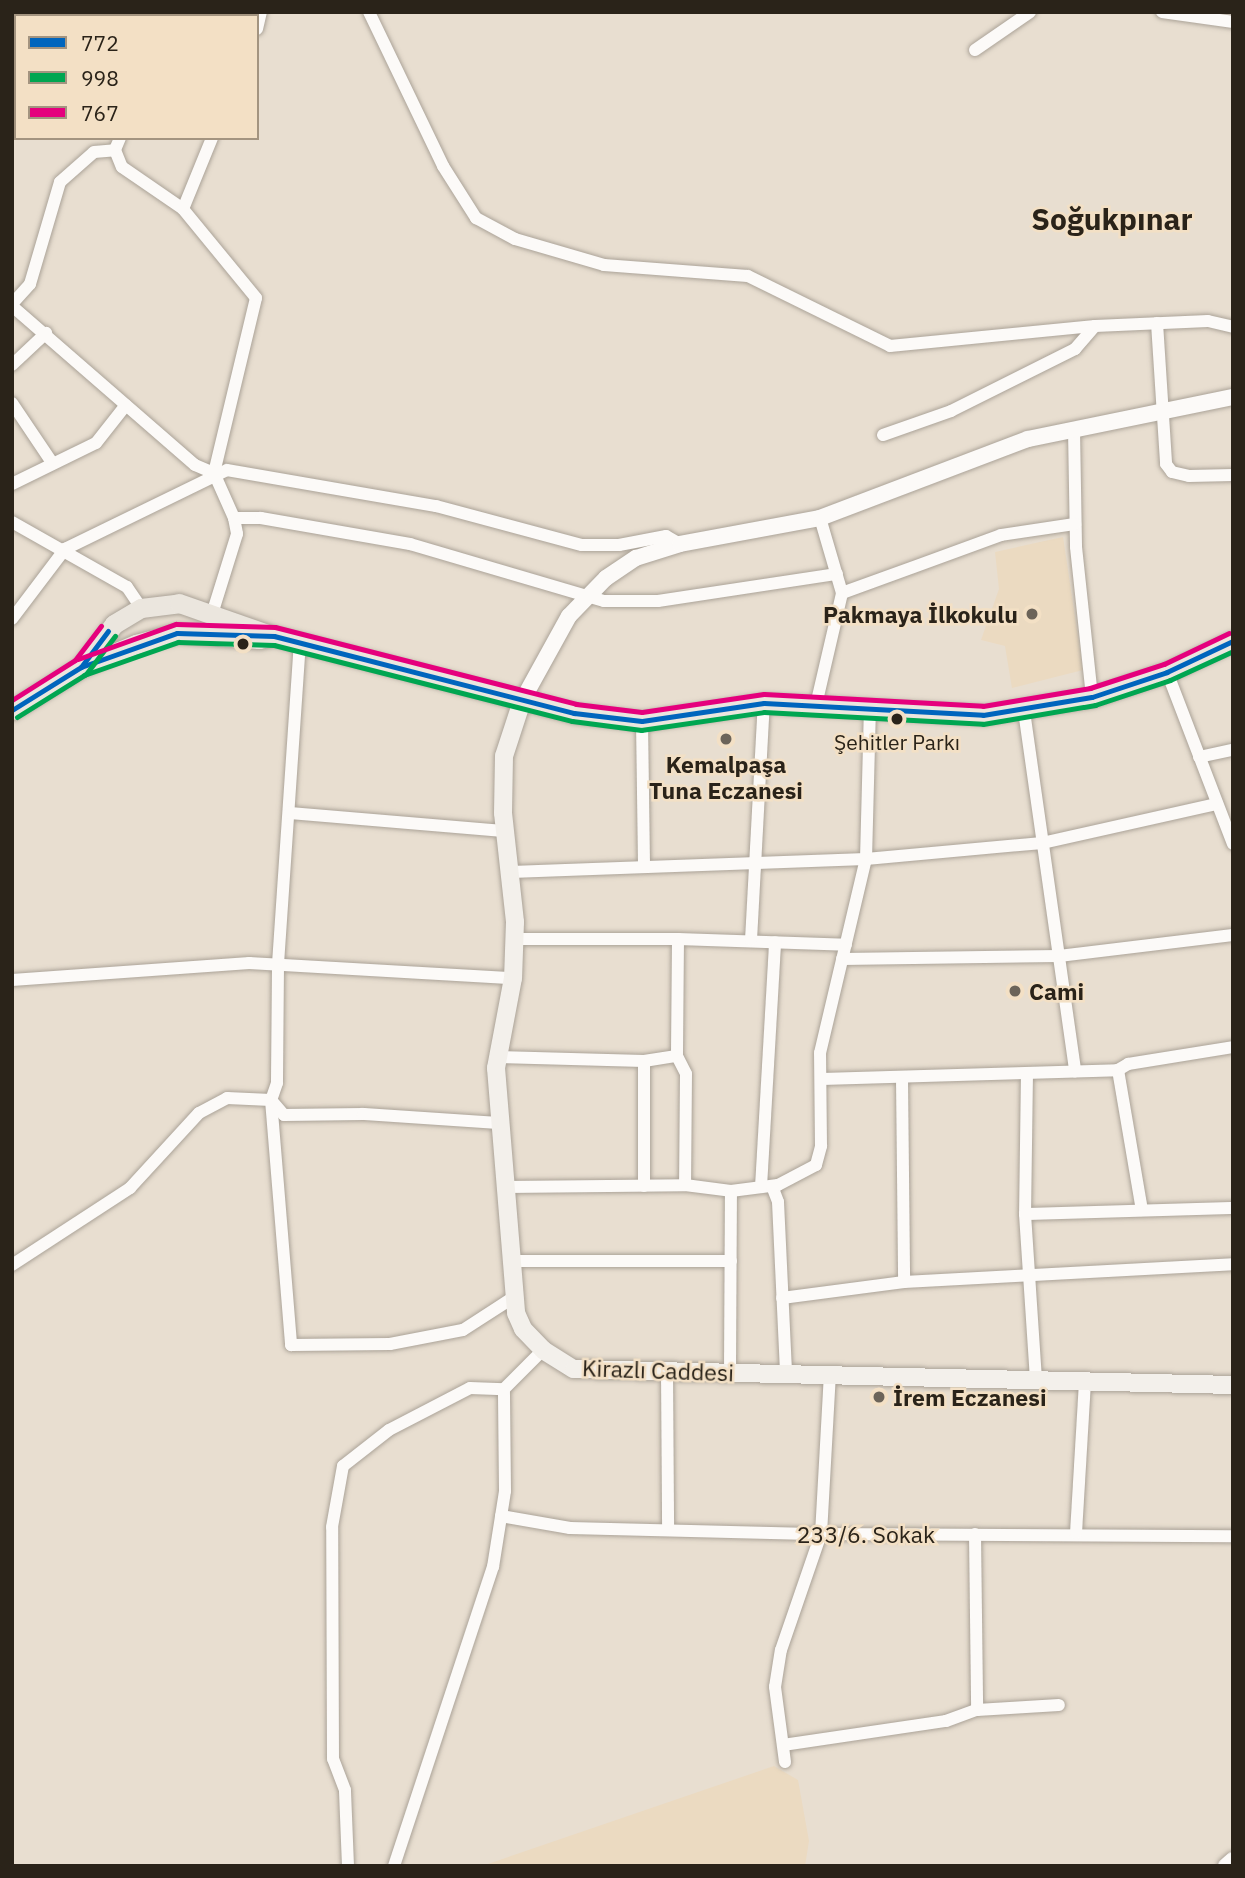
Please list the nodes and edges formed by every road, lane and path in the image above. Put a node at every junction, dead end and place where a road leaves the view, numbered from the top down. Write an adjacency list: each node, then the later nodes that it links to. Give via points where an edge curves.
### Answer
1 (369, 12): 11 (street, via 443,166 476,218 495,232 604,265 748,276 890,346)
2 (1030, 12): 5 (street)
3 (1162, 12): 4 (street)
4 (1233, 22)
5 (975, 50)
6 (211, 140): 8 (street)
7 (117, 144): 8 (street, via 121,167); 9 (street, via 94,152 60,181 30,284)
8 (183, 209): 22 (street, via 256,298)
9 (12, 305): 13 (street)
10 (1157, 323): 11 (street); 12 (street, via 1208,321); 18 (street)
11 (1095, 326): 20 (street, via 1075,349 951,411)
12 (1233, 327)
13 (46, 333): 14 (street); 17 (street)
14 (12, 365)
15 (1233, 397): 18 (street)
16 (12, 403): 21 (street)
17 (127, 405): 21 (street, via 96,443); 22 (street, via 195,465)
18 (1161, 410): 19 (street); 23 (street, via 1166,464 1172,472)
19 (1074, 430): 26 (street, via 1028,439); 28 (street)
20 (883, 435)
21 (53, 464): 24 (street)
22 (214, 473): 25 (street); 29 (street, via 243,470 436,506 582,545 619,545 666,537); 30 (street)
23 (1233, 475)
24 (12, 484)
25 (234, 518): 33 (street, via 274,520 410,544); 36 (street, via 235,547)
26 (820, 518): 29 (street); 31 (street)
27 (12, 522): 30 (street)
28 (1075, 524): 32 (street, via 1001,535); 45 (street)
29 (680, 544): 33 (street, via 622,565)
30 (65, 549): 35 (street, via 127,587); 37 (street)
31 (836, 574): 32 (street); 33 (street, via 658,601)
32 (842, 593): 48 (street)
33 (589, 596): 46 (street, via 569,616)
34 (179, 603): 35 (main road); 36 (main road); 38 (main road)
35 (141, 608): 40 (main road); 43 (main road, via 114,624)
36 (213, 611): 39 (main road)
37 (12, 619)
38 (177, 633): 39 (main road); 40 (main road)
39 (274, 636): 41 (main road)
40 (151, 639): 43 (main road)
41 (300, 641): 46 (main road); 56 (street)
42 (1233, 641): 44 (main road)
43 (81, 667): 50 (main road)
44 (1167, 672): 45 (main road); 54 (street)
45 (1093, 697): 51 (main road)
46 (522, 701): 52 (main road); 57 (main road, Kirazlı Caddesi, via 504,756)
47 (764, 703): 48 (main road); 52 (main road); 61 (street)
48 (816, 705): 49 (main road)
49 (870, 708): 51 (main road, via 962,716); 60 (street)
50 (12, 710)
51 (1024, 711): 58 (street)
52 (642, 721): 62 (street)
53 (1233, 750): 54 (street)
54 (1199, 757): 55 (street)
55 (1217, 804): 58 (street); 59 (street)
56 (290, 813): 57 (street); 72 (street)
57 (506, 831): 63 (main road, Kirazlı Caddesi)
58 (1042, 843): 60 (street); 70 (street)
59 (1233, 844)
60 (866, 859): 61 (street); 69 (street)
61 (758, 862): 62 (street); 67 (street)
62 (644, 867): 63 (street)
63 (511, 872): 65 (main road, Kirazlı Caddesi)
64 (1233, 935): 70 (street)
65 (514, 939): 66 (street); 73 (main road, Kirazlı Caddesi)
66 (678, 939): 67 (street); 76 (street)
67 (751, 940): 68 (street)
68 (775, 942): 69 (street); 89 (street)
69 (846, 945): 71 (street)
70 (1059, 956): 71 (street); 80 (street)
71 (842, 959): 83 (street, via 820,1053)
72 (278, 966): 73 (street); 74 (street, via 249,963); 84 (street, via 277,1083)
73 (513, 978): 77 (main road, Kirazlı Caddesi)
74 (12, 980)
75 (1233, 1048): 79 (street, via 1128,1064)
76 (677, 1056): 78 (street); 86 (street, via 686,1074)
77 (498, 1057): 78 (street); 85 (main road, Kirazlı Caddesi)
78 (644, 1061): 87 (street)
79 (1118, 1070): 80 (street); 92 (street)
80 (1075, 1071): 81 (street)
81 (1027, 1073): 82 (street); 93 (street)
82 (902, 1078): 83 (street); 99 (street)
83 (822, 1079): 89 (street, via 817,1164)
84 (271, 1100): 85 (street, via 284,1115 363,1114); 97 (street, via 227,1098 199,1113 131,1188); 100 (street, via 291,1345 390,1344 463,1330)
85 (500, 1123): 88 (main road, Kirazlı Caddesi)
86 (685, 1185): 87 (street); 90 (street)
87 (644, 1186): 88 (street)
88 (506, 1187): 94 (main road, Kirazlı Caddesi)
89 (766, 1187): 90 (street); 101 (street, via 778,1202)
90 (731, 1191): 95 (street)
91 (1233, 1208): 92 (street)
92 (1142, 1210): 93 (street)
93 (1026, 1214): 98 (street)
94 (512, 1261): 95 (street); 100 (main road, Kirazlı Caddesi)
95 (731, 1261): 104 (street)
96 (1233, 1264): 98 (street)
97 (12, 1265)
98 (1029, 1275): 99 (street); 107 (street)
99 (904, 1282): 101 (street)
100 (514, 1297): 102 (main road, Kirazlı Caddesi, via 523,1329)
101 (782, 1298): 105 (street)
102 (543, 1350): 103 (main road, Kirazlı Caddesi, via 574,1369); 110 (street)
103 (667, 1371): 104 (main road, Kirazlı Caddesi); 112 (street)
104 (730, 1373): 105 (main road, Kirazlı Caddesi)
105 (786, 1374): 106 (main road, Kirazlı Caddesi)
106 (830, 1375): 107 (main road, Kirazlı Caddesi); 114 (street)
107 (1036, 1380): 108 (main road, Kirazlı Caddesi)
108 (1086, 1381): 109 (main road, Kirazlı Caddesi); 113 (street)
109 (1233, 1385)
110 (504, 1389): 111 (street); 122 (street, via 470,1388 389,1430 344,1466 332,1527 333,1759 345,1790)
111 (501, 1516): 112 (street, 233/6. Sokak, via 570,1528); 123 (street, via 493,1567)
112 (668, 1529): 114 (street, 233/6. Sokak)
113 (1076, 1533): 115 (street, 233/6. Sokak); 116 (street, 233/6. Sokak)
114 (821, 1534): 115 (street, 233/6. Sokak); 119 (street, via 781,1650 775,1687)
115 (975, 1534): 118 (street)
116 (1233, 1536)
117 (1059, 1705): 118 (street)
118 (977, 1710): 119 (street, via 946,1721)
119 (782, 1745): 120 (street)
120 (785, 1762)
121 (1233, 1860): 124 (street)
122 (348, 1866)
123 (394, 1866)
124 (1226, 1866)

